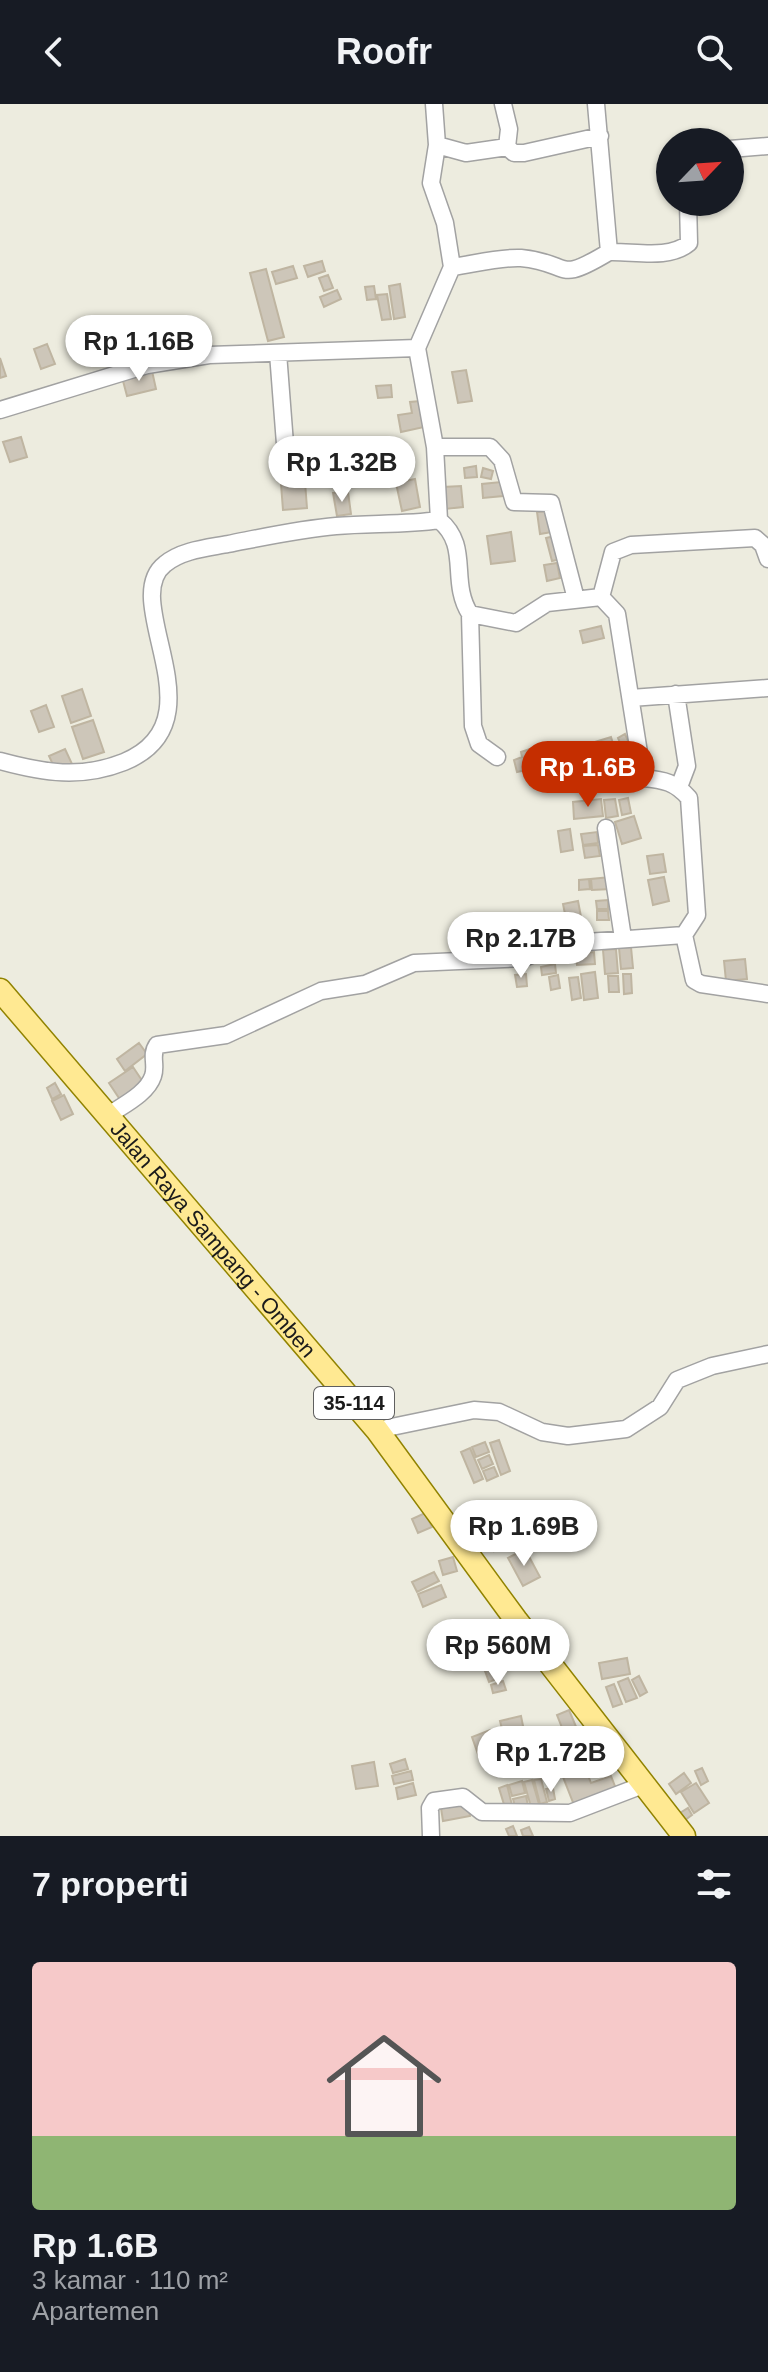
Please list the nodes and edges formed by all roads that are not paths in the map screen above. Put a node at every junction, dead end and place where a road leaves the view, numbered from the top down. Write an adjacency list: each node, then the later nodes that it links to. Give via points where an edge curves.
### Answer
1 (434, 104): 5 (street)
2 (503, 104): 7 (street)
3 (596, 104): 4 (street)
4 (600, 136): 7 (street, via 524,153); 10 (street)
5 (437, 145): 7 (street, via 466,153); 11 (street, via 431,183)
6 (768, 146): 8 (street)
7 (507, 147)
8 (744, 148)
9 (688, 216): 10 (street, via 689,243 683,249 666,254)
10 (609, 252): 11 (street, via 573,271 522,258)
11 (452, 267): 12 (street)
12 (417, 348): 13 (street); 16 (street)
13 (278, 353): 14 (street, via 209,355 147,365); 15 (street)
14 (0, 410)
15 (285, 444)
16 (435, 447): 17 (street); 20 (street, via 490,447 502,460 514,502 547,501 555,506)
17 (439, 520): 21 (street, via 457,541 460,592); 26 (street, via 282,533 176,557 155,574 150,590 164,658 168,716 155,744 127,761 85,774)
18 (768, 559): 19 (street, via 755,538 631,545 613,552)
19 (601, 597): 20 (street); 24 (street, via 617,614)
20 (576, 599): 21 (street, via 547,603 516,623)
21 (470, 614): 25 (street, via 473,726 479,744)
22 (768, 688): 23 (street)
23 (676, 694): 24 (street); 27 (street, via 687,766)
24 (631, 698): 27 (street, via 643,778)
25 (497, 757)
26 (0, 761)
27 (679, 787): 29 (street, via 689,798 697,915)
28 (606, 828): 30 (street)
29 (684, 935): 30 (street); 32 (street, via 694,980)
30 (623, 938): 33 (street, via 551,947 524,958 414,963 365,984 321,991 226,1035 157,1045 146,1088)
31 (0, 990): 33 (main road, Jalan Raya Sampang - Omben / 35-114)
32 (768, 994)
33 (109, 1115): 35 (main road, Jalan Raya Sampang - Omben / 35-114)
34 (768, 1354): 35 (street, via 677,1380 660,1407 626,1429 568,1436 542,1432 499,1412 474,1410)
35 (377, 1430): 36 (main road, Jalan Raya Sampang - Omben / 35-114)
36 (643, 1785): 37 (street, via 570,1813 482,1812 463,1797 434,1801); 38 (main road, Jalan Raya Sampang - Omben / 35-114)
37 (431, 1836)
38 (684, 1836)

